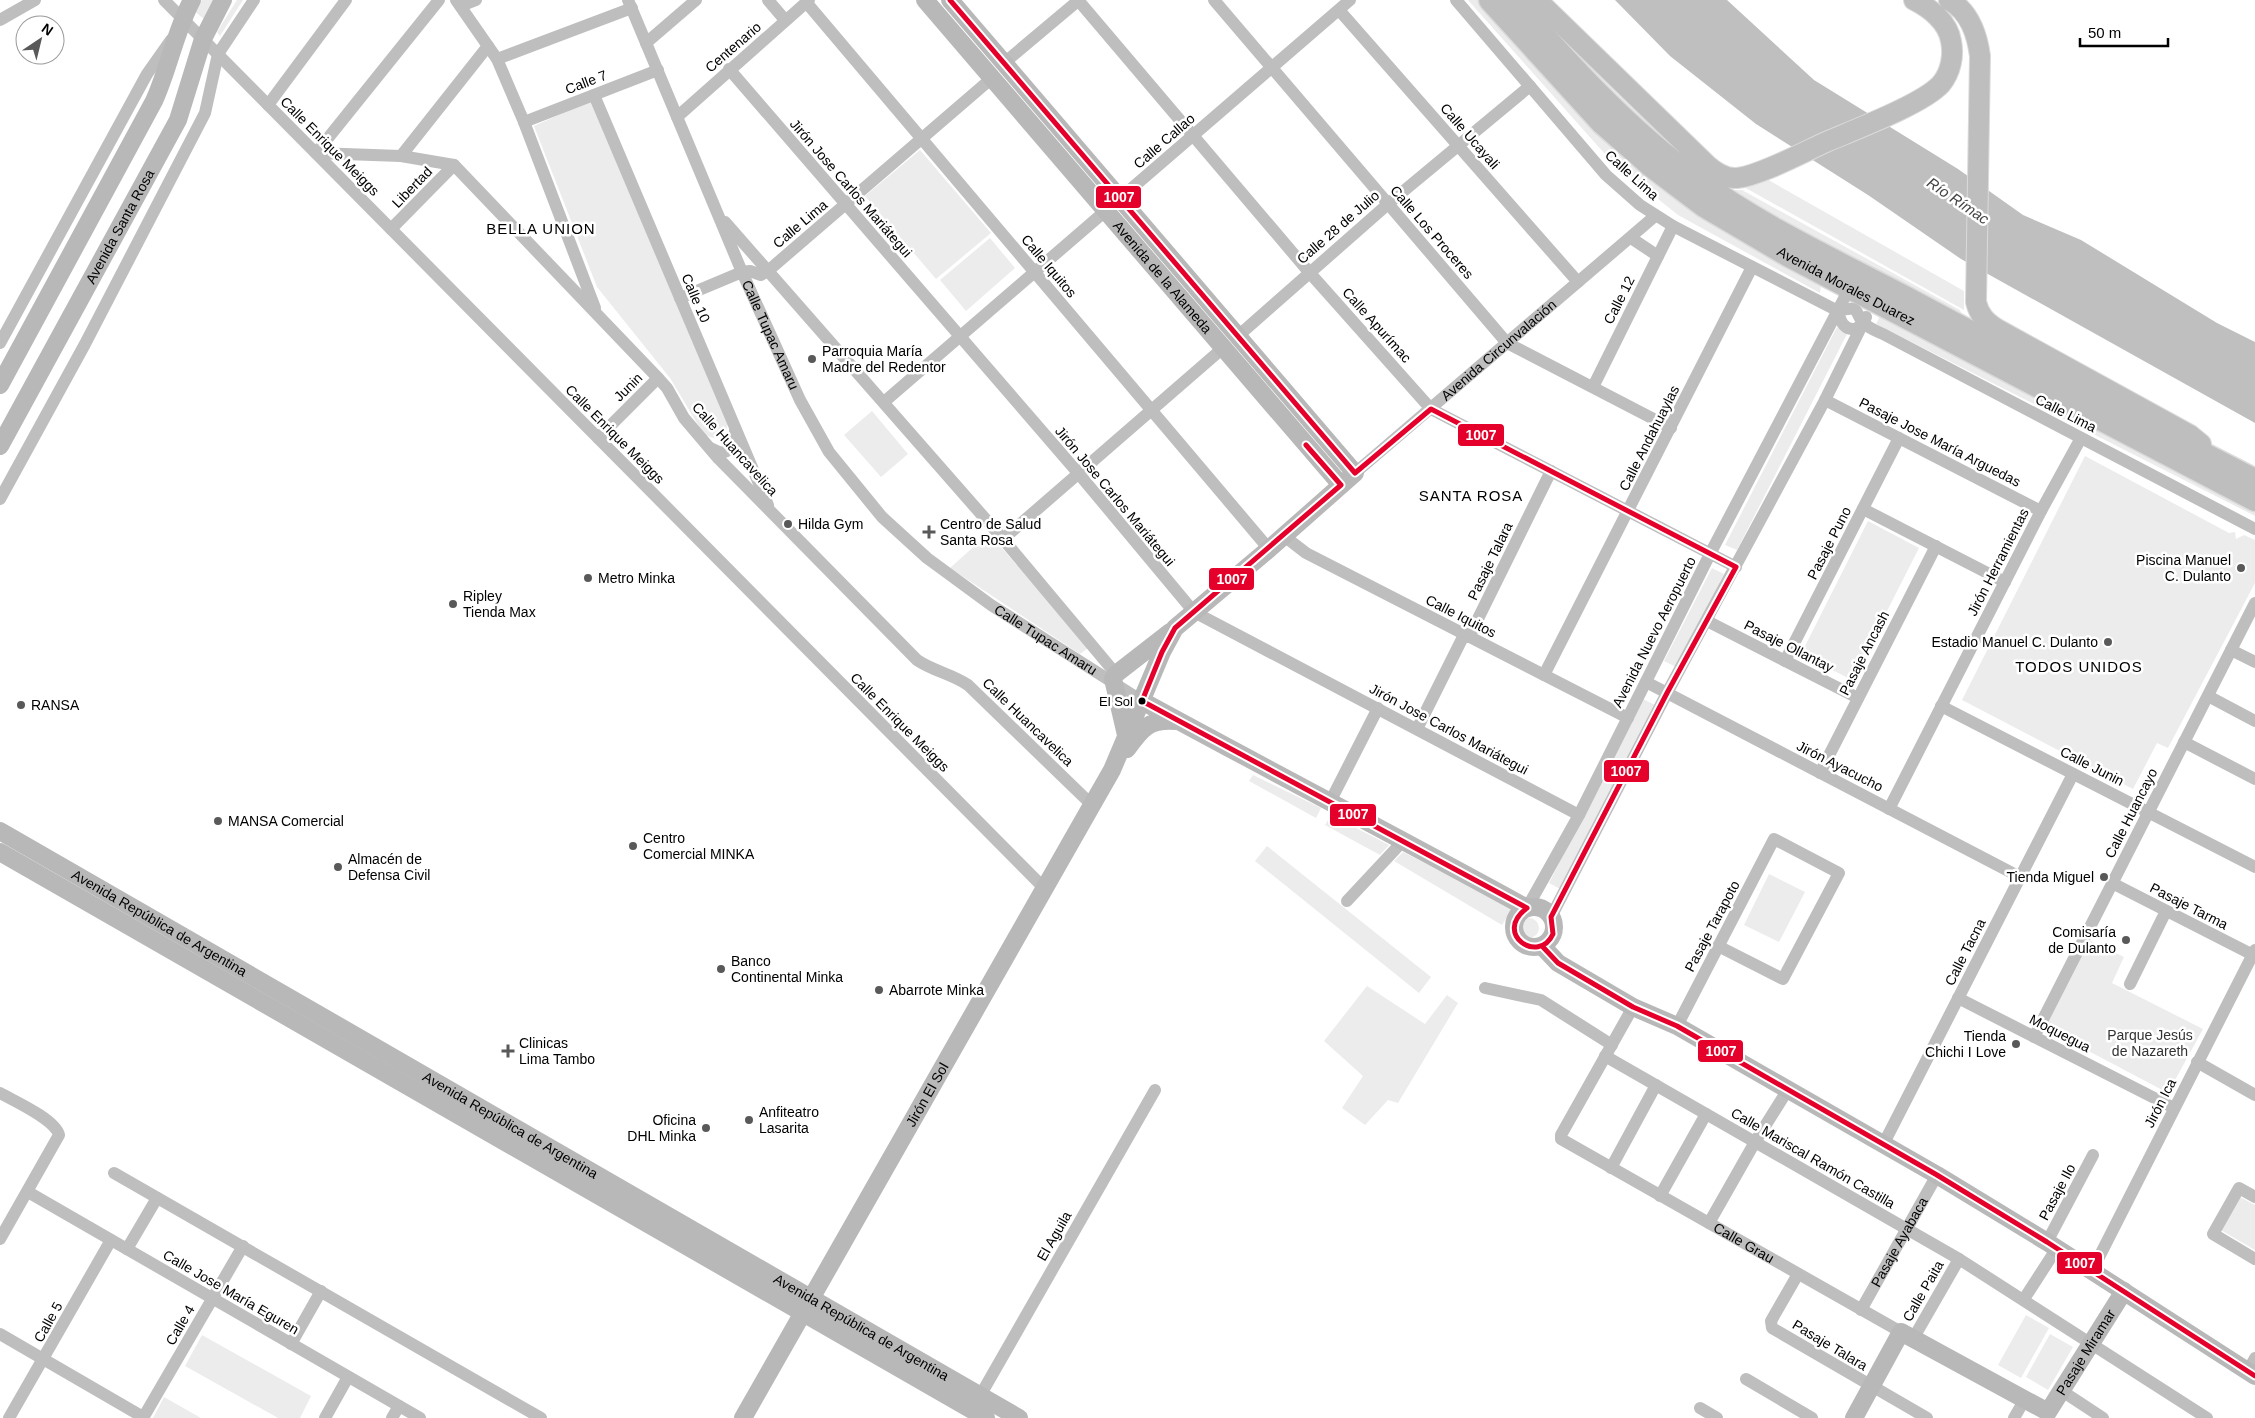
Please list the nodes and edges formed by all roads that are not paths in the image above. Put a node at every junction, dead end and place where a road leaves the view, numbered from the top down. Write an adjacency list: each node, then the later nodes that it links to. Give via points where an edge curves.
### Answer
1 (36, 0): 26 (street)
2 (164, 0): 28 (street, Calle Enrique Meiggs)
3 (192, 0): 28 (street, Avenida Santa Rosa)
4 (222, 0): 29 (street, Avenida Santa Rosa)
5 (254, 0): 32 (street)
6 (346, 0): 41 (street)
7 (439, 0): 47 (street)
8 (476, 0): 23 (street)
9 (696, 0): 30 (street)
10 (768, 0): 27 (street)
11 (925, 0): 38 (street, Avenida de la Alameda)
12 (950, 0): 34 (street, Avenida de la Alameda)
13 (1078, 0): 34 (street); 44 (street, Calle Apurímac)
14 (1215, 0): 35 (street, Calle Los Proceres)
15 (1350, 0): 25 (street, Calle Callao)
16 (1456, 0): 39 (street, Calle Lima)
17 (1490, 0): 66 (highway, Avenida Morales Duarez, via 1576,97 1651,166 1731,223)
18 (1512, 0): 91 (highway, Avenida Morales Duarez, via 1635,131 1723,198 1798,241)
19 (1537, 0): 20 (main road, via 1716,173 1740,178 1926,97 1946,77 1953,52 1951,37 1935,13)
20 (1914, 0)
21 (1949, 0): 91 (main road, via 1967,16 1980,56 1978,311 1988,323 2190,435)
22 (807, 1): 27 (street, Centenario); 45 (street, Calle Iquitos)
23 (459, 3): 31 (street)
24 (630, 4): 30 (street, Calle Tupac Amaru); 33 (street)
25 (1339, 10): 35 (street, Calle Callao); 46 (street, Calle Ucayali)
26 (0, 20)
27 (785, 20): 37 (street, Centenario)
28 (181, 25): 29 (street, Calle Enrique Meiggs); 74 (street, via 147,74); 78 (street, Avenida Santa Rosa, via 154,101)
29 (203, 39): 32 (street, Calle Enrique Meiggs); 89 (street, Avenida Santa Rosa, via 178,120)
30 (646, 43): 36 (street, Calle Tupac Amaru)
31 (488, 46): 33 (street); 48 (street)
32 (218, 54): 41 (street, Calle Enrique Meiggs); 97 (street, via 205,114)
33 (497, 59): 43 (street)
34 (1004, 63): 50 (street, Avenida de la Alameda)
35 (1272, 68): 44 (street, Calle Callao); 51 (street, Calle Los Proceres)
36 (658, 70): 40 (street, Calle 7); 42 (street, Calle Tupac Amaru)
37 (729, 70): 42 (street, Centenario); 52 (street, Jirón Jose Carlos Mariátegui)
38 (992, 78): 45 (street, Calle Lima); 53 (street, Avenida de la Alameda)
39 (1530, 86): 46 (street, Calle 28 de Julio); 55 (street, Calle Lima, via 1606,175)
40 (594, 96): 43 (street, Calle 7); 67 (street, Calle 10)
41 (268, 105): 47 (street, Calle Enrique Meiggs)
42 (677, 117): 54 (street, Calle Tupac Amaru)
43 (524, 122): 70 (street)
44 (1194, 136): 50 (street, Calle Callao); 63 (street, Calle Apurímac)
45 (922, 140): 52 (street, Calle Lima); 64 (street, Calle Iquitos)
46 (1458, 146): 51 (street, Calle 28 de Julio); 65 (street, Calle Ucayali)
47 (316, 153): 48 (street); 57 (street, Calle Enrique Meiggs)
48 (400, 156): 49 (street)
49 (454, 165): 57 (street, Libertad); 70 (street, Calle Huancavelica)
50 (1120, 199): 53 (street, Calle Callao); 72 (street, Avenida de la Alameda)
51 (1388, 204): 63 (street, Calle 28 de Julio); 75 (street, Calle Los Proceres)
52 (846, 205): 61 (street, Calle Lima); 73 (street, Jirón Jose Carlos Mariátegui)
53 (1106, 212): 64 (street, Calle Callao); 76 (street, Avenida de la Alameda)
54 (718, 215): 61 (street, Calle Tupac Amaru); 62 (street, Calle Tupac Amaru)
55 (1655, 216): 56 (street, Calle Lima); 58 (street, Avenida Circunvalación)
56 (1673, 226): 59 (street, Calle 12); 60 (street, Calle Lima)
57 (391, 229): 86 (street, Calle Enrique Meiggs)
58 (1630, 238): 59 (street); 65 (street, Avenida Circunvalación)
59 (1658, 256): 79 (street, Calle 12)
60 (1752, 267): 69 (street, Calle Lima); 84 (street, Calle Andahuaylas)
61 (769, 270): 62 (street, via 761,275); 81 (street, Calle Tupac Amaru)
62 (742, 272): 67 (street); 120 (street, Calle Tupac Amaru, via 820,437 882,517 910,545 991,604)
63 (1309, 272): 72 (street, Calle 28 de Julio); 82 (street, Calle Apurímac)
64 (1035, 273): 73 (street, Calle Callao); 83 (street, Calle Iquitos)
65 (1578, 282): 75 (street, Avenida Circunvalación)
66 (1849, 288): 68 (highway, Avenida Morales Duarez); 69 (street, Avenida Nuevo Aeropuerto)
67 (680, 298): 85 (street, Calle 10)
68 (1873, 301): 71 (street); 98 (highway, Avenida Morales Duarez)
69 (1838, 311): 71 (street, Calle Lima, via 1840,320 1851,329); 108 (street, Avenida Nuevo Aeropuerto)
70 (598, 314): 77 (street, Calle Huancavelica)
71 (1864, 324): 80 (street); 88 (street, Calle Lima)
72 (1238, 336): 93 (street, Avenida de la Alameda)
73 (960, 337): 81 (street, Calle Callao); 94 (street, Jirón Jose Carlos Mariátegui)
74 (0, 343)
75 (1507, 344): 79 (street, Calle Los Proceres); 82 (street, Avenida Circunvalación)
76 (1223, 348): 83 (street); 96 (street, Avenida de la Alameda)
77 (658, 378): 86 (street, Junin); 90 (street, Calle Huancavelica, via 684,418)
78 (0, 386)
79 (1593, 387): 84 (street, Calle Los Proceres)
80 (1825, 400): 87 (street, Pasaje Jose María Arguedas); 109 (street)
81 (884, 402): 105 (street, Calle Tupac Amaru)
82 (1431, 409): 92 (street, Calle Apurímac); 93 (street, Avenida Circunvalación)
83 (1152, 411): 94 (street); 107 (street, Calle Iquitos)
84 (1671, 428): 100 (street, Calle Andahuaylas)
85 (736, 429): 90 (street, via 735,443 727,451 721,453); 102 (street, Calle 10)
86 (598, 438): 149 (street, Calle Enrique Meiggs)
87 (1899, 438): 99 (street, Pasaje Puno); 101 (street, Pasaje Jose María Arguedas)
88 (2081, 438): 101 (street, Jirón Herramientas); 103 (street, Calle Lima)
89 (0, 446)
90 (710, 448): 102 (street, Calle Huancavelica)
91 (2231, 468): 95 (highway, Avenida Morales Duarez)
92 (1551, 471): 100 (street, Calle Apurímac); 115 (street, Pasaje Talara)
93 (1355, 472): 96 (street, Avenida Circunvalación)
94 (1078, 474): 105 (street); 112 (street, Jirón Jose Carlos Mariátegui)
95 (2255, 480)
96 (1341, 486): 104 (street, Avenida Circunvalación)
97 (0, 499)
98 (2255, 500)
99 (1863, 509): 106 (street); 117 (street, Pasaje Puno)
100 (1629, 511): 108 (street, Calle Apurímac); 119 (street, Calle Andahuaylas)
101 (2041, 511): 110 (street, Jirón Herramientas)
102 (772, 513): 139 (street, Calle Huancavelica, via 917,660 968,685)
103 (2255, 529)
104 (1284, 536): 107 (street, Avenida Circunvalación); 115 (street, Calle Iquitos, via 1306,553)
105 (1003, 540): 120 (street, Calle Tupac Amaru)
106 (1936, 546): 110 (street); 124 (street, Pasaje Ancash)
107 (1270, 549): 112 (street, Avenida Circunvalación)
108 (1710, 554): 109 (street, Calle Apurímac); 121 (street, Avenida Nuevo Aeropuerto)
109 (1736, 567): 113 (street)
110 (2005, 582): 126 (street, Jirón Herramientas)
111 (2255, 603): 116 (street, Calle Huancayo)
112 (1194, 612): 114 (street, Avenida Circunvalación); 127 (street, Jirón Jose Carlos Mariátegui)
113 (1707, 621): 117 (street, Pasaje Ollantay); 122 (street)
114 (1175, 628): 120 (street); 125 (street, Avenida Circunvalación)
115 (1466, 636): 119 (street, Calle Iquitos); 131 (street, Pasaje Talara)
116 (2231, 650): 118 (street); 123 (street, Calle Huancayo)
117 (1785, 661): 124 (street, Pasaje Ollantay)
118 (2255, 662)
119 (1544, 675): 128 (street, Calle Iquitos)
120 (1115, 679): 125 (street, Calle Tupac Amaru); 132 (street)
121 (1646, 682): 122 (street, Jirón Ayacucho); 128 (street, Avenida Nuevo Aeropuerto)
122 (1667, 693): 135 (street, Jirón Ayacucho); 153 (street)
123 (2208, 696): 129 (street); 133 (street, Calle Huancayo)
124 (1858, 698): 135 (street, Pasaje Ancash)
125 (1142, 701): 130 (street, Calle Tupac Amaru); 132 (street, Jirón El Sol)
126 (1941, 706): 136 (street, Calle Junin); 140 (street, Jirón Herramientas)
127 (1378, 708): 131 (street, Jirón Jose Carlos Mariátegui); 138 (street)
128 (1628, 718): 142 (street, Avenida Nuevo Aeropuerto)
129 (2255, 720)
130 (1178, 721): 134 (street, Jirón El Sol, via 1164,720 1146,726); 138 (street, Calle Tupac Amaru)
131 (1417, 729): 142 (street, Jirón Jose Carlos Mariátegui)
132 (1126, 736): 134 (street, Jirón El Sol)
133 (2184, 742): 137 (street); 141 (street, Calle Huancayo)
134 (1112, 770): 139 (street, Jirón El Sol)
135 (1820, 773): 140 (street, Jirón Ayacucho)
136 (2073, 774): 141 (street, Calle Junin); 147 (street, Calle Tacna)
137 (2255, 779)
138 (1330, 802): 144 (street, Calle Tupac Amaru)
139 (1092, 805): 149 (street, Jirón El Sol)
140 (1889, 809): 147 (street, Jirón Ayacucho)
141 (2149, 812): 146 (street, Calle Junin); 148 (street, Calle Huancayo)
142 (1579, 815): 151 (street, Avenida Nuevo Aeropuerto)
143 (0, 832): 197 (street, Avenida República de Argentina)
144 (1404, 840): 150 (street); 151 (street, Calle Tupac Amaru)
145 (0, 852): 197 (street, Avenida República de Argentina)
146 (2255, 867)
147 (2020, 877): 159 (street, Calle Tacna)
148 (2112, 883): 152 (street, Pasaje Tarma); 162 (street, Calle Huancayo)
149 (1045, 889): 197 (street, Jirón El Sol)
150 (1347, 901)
151 (1527, 908): 153 (street, via 1540,908); 154 (street, via 1515,919 1515,935 1524,945)
152 (2166, 911): 156 (street, Pasaje Tarma); 157 (street)
153 (1551, 917): 154 (street, via 1554,930)
154 (1542, 946): 160 (street, via 1558,963)
155 (1718, 946): 155 (street, Pasaje Tarapoto, via 1774,839 1839,873 1783,980); 161 (street, Pasaje Tarapoto)
156 (2254, 953): 164 (street, Jirón Ica)
157 (2130, 984)
158 (1486, 988): 163 (street, Calle Mariscal Ramón Castilla, via 1541,1000)
159 (1958, 998): 162 (street, Moquegua); 173 (street, Calle Tacna)
160 (1633, 1007): 161 (street); 163 (street, Calle Grau)
161 (1677, 1026): 167 (street)
162 (2034, 1037): 170 (street, Moquegua)
163 (1608, 1051): 165 (street, Calle Mariscal Ramón Castilla); 175 (street, Calle Grau, via 1561,1135 1565,1143)
164 (2197, 1062): 168 (street); 170 (street, Jirón Ica)
165 (1656, 1085): 171 (street, Calle Mariscal Ramón Castilla); 175 (street)
166 (1155, 1090): 209 (street, El Aguila)
167 (1787, 1091): 172 (street); 173 (street)
168 (2254, 1092)
169 (0, 1093): 178 (street, via 47,1120 59,1135)
170 (2174, 1108): 191 (street, Jirón Ica)
171 (1706, 1114): 172 (street, Calle Mariscal Ramón Castilla); 179 (street)
172 (1755, 1142): 182 (street); 183 (street, Calle Mariscal Ramón Castilla)
173 (1883, 1145): 177 (street)
174 (2093, 1155): 186 (street, Pasaje Ilo)
175 (1611, 1168): 179 (street, Calle Grau)
176 (114, 1173): 181 (street)
177 (1937, 1175): 183 (street, Pasaje Ayabaca); 186 (street)
178 (28, 1192): 184 (street); 185 (street, Calle Jose María Eguren)
179 (1660, 1196): 182 (street, Calle Grau)
180 (2255, 1197): 190 (street, via 2239,1188 2213,1234)
181 (157, 1198): 187 (street); 188 (street)
182 (1709, 1223): 192 (street, Calle Grau)
183 (1907, 1228): 189 (street, Calle Mariscal Ramón Castilla); 198 (street, Pasaje Ayabaca)
184 (0, 1239)
185 (111, 1240): 188 (street, Calle Jose María Eguren); 203 (street, Calle 5)
186 (2052, 1245): 191 (street); 196 (street, Pasaje Ilo)
187 (243, 1246): 193 (street); 195 (street, Calle 4)
188 (127, 1249): 195 (street, Calle Jose María Eguren)
189 (1959, 1259): 196 (street, Calle Mariscal Ramón Castilla); 200 (street, Calle Paita)
190 (2255, 1259)
191 (2092, 1271): 194 (street)
192 (1798, 1274): 198 (street, Calle Grau); 207 (street, Pasaje Talara, via 1771,1321 1772,1328)
193 (321, 1291): 202 (street); 220 (street)
194 (2124, 1291): 201 (street, Pasaje Miramar); 204 (street)
195 (212, 1298): 202 (street, Calle Jose María Eguren); 216 (street, Calle 4)
196 (2024, 1299): 201 (street, Calle Mariscal Ramón Castilla)
197 (807, 1306): 209 (street, Avenida República de Argentina); 221 (street, Jirón El Sol); 222 (street, Avenida República de Argentina)
198 (1861, 1310): 200 (street, Calle Grau)
199 (0, 1334): 203 (street)
200 (1907, 1335): 207 (street); 210 (street, Calle Grau)
201 (2091, 1343): 208 (street, Pasaje Miramar); 229 (street, Calle Mariscal Ramón Castilla)
202 (292, 1344): 205 (street, Calle Jose María Eguren)
203 (44, 1360): 215 (street, Calle 5); 216 (street)
204 (2253, 1368)
205 (348, 1377): 211 (street, Calle Jose María Eguren); 217 (street)
206 (1746, 1379): 225 (street)
207 (1870, 1387): 226 (street); 227 (street, Pasaje Talara)
208 (2062, 1391): 213 (street, Pasaje Miramar); 214 (street)
209 (980, 1396): 223 (street, Avenida República de Argentina)
210 (2025, 1399): 213 (street, Calle Grau); 228 (street)
211 (399, 1406): 218 (street); 219 (street, Calle Jose María Eguren)
212 (1700, 1408): 224 (street)
213 (2054, 1415)
214 (2095, 1416)
215 (9, 1418)
216 (143, 1418)
217 (325, 1418)
218 (392, 1418)
219 (420, 1418)
220 (541, 1418)
221 (743, 1418)
222 (986, 1418)
223 (1019, 1418)
224 (1717, 1418)
225 (1812, 1418)
226 (1854, 1418)
227 (1926, 1418)
228 (2014, 1418)
229 (2207, 1418)

